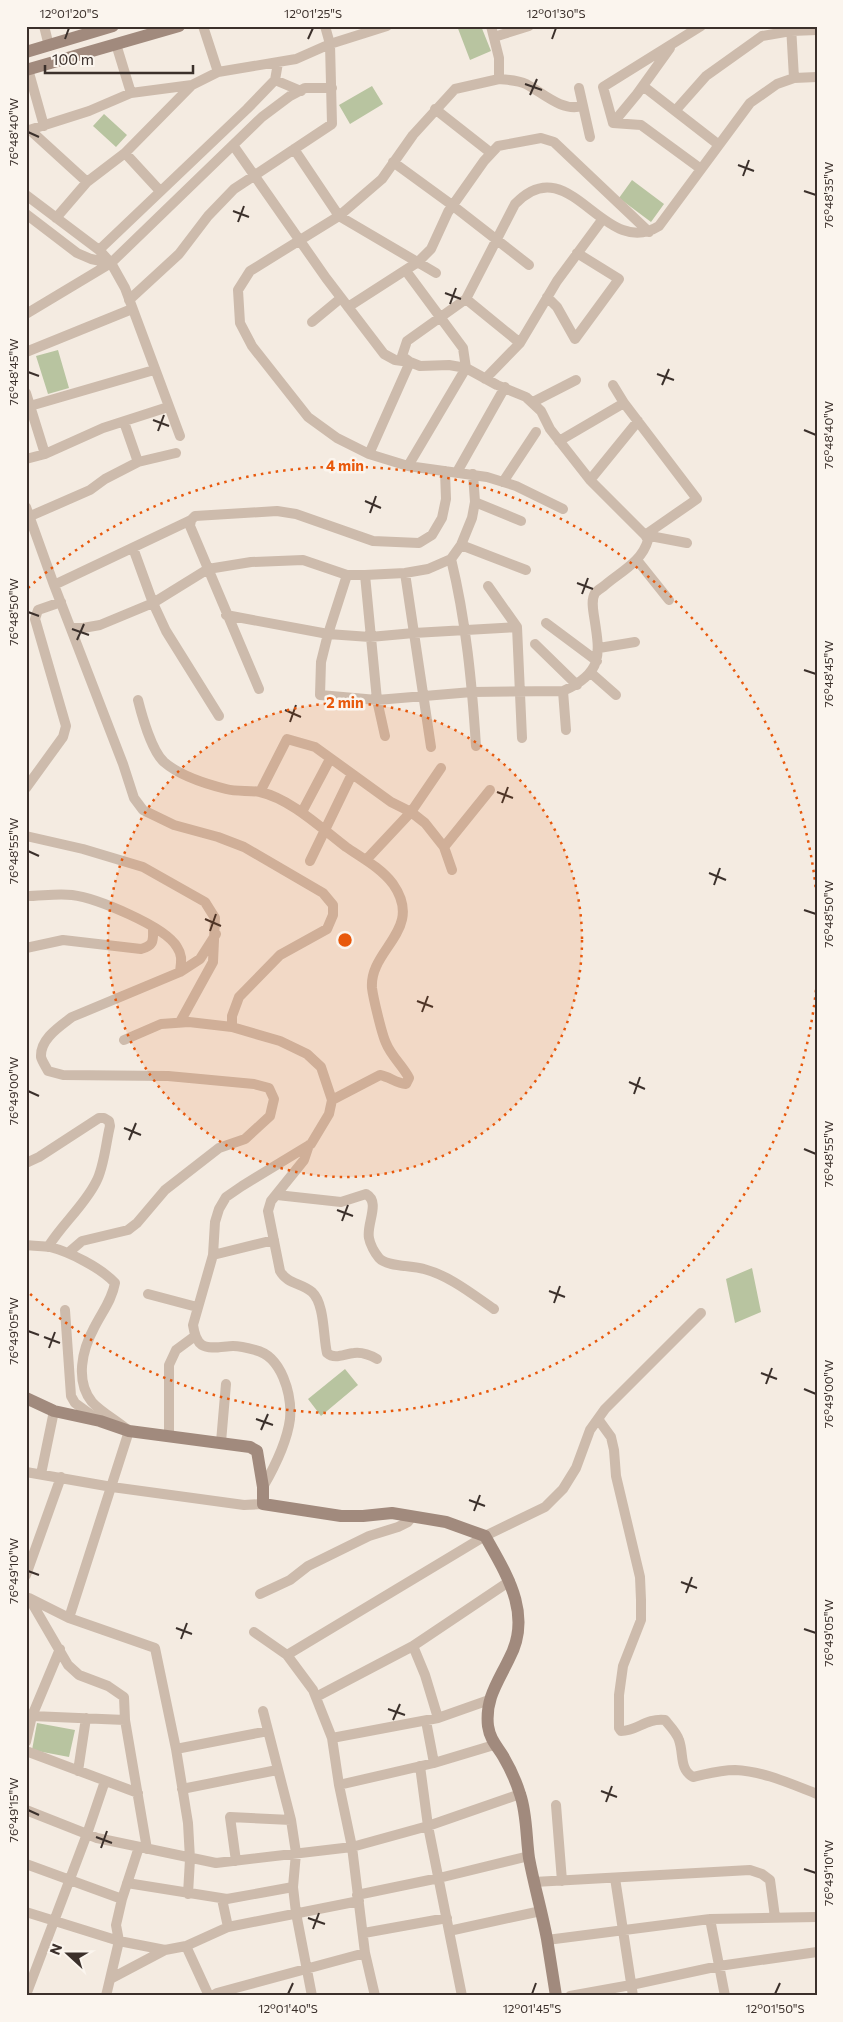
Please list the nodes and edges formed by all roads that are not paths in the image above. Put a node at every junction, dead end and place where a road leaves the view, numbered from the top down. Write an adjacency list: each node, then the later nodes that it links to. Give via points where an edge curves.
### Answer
1 (44, 26): 16 (street)
2 (113, 26): 16 (street)
3 (179, 26): 14 (street)
4 (202, 26): 20 (street)
5 (325, 26): 15 (street)
6 (386, 26): 15 (street)
7 (491, 26): 12 (street)
8 (529, 26): 12 (street)
9 (700, 26): 13 (street)
10 (791, 28): 11 (street); 22 (street); 33 (street, via 762,36 706,76)
11 (817, 30)
12 (494, 37): 23 (street)
13 (673, 43): 26 (street); 34 (street, via 603,87)
14 (116, 44): 19 (street); 30 (street)
15 (330, 44): 18 (street); 27 (street)
16 (49, 46): 17 (street)
17 (26, 52)
18 (278, 63): 20 (street); 24 (street)
19 (27, 69): 35 (street)
20 (218, 72): 25 (street)
21 (817, 77): 22 (street)
22 (794, 78): 39 (street, via 777,84 750,103)
23 (499, 79): 31 (street, via 524,83 566,107); 32 (street, via 455,89)
24 (275, 80): 29 (street); 47 (street)
25 (192, 85): 30 (street); 41 (street)
26 (643, 86): 33 (street); 34 (street)
27 (332, 88): 29 (street, via 305,88); 40 (street, via 332,124)
28 (579, 88): 31 (street)
29 (301, 91): 38 (street, via 262,117)
30 (131, 93): 35 (street)
31 (582, 106): 37 (street)
32 (435, 109): 42 (street); 43 (street)
33 (675, 111): 39 (street)
34 (613, 123): 44 (street, via 641,125)
35 (44, 126): 36 (street)
36 (28, 131): 46 (street)
37 (590, 137)
38 (233, 145): 45 (street); 60 (street)
39 (719, 145): 44 (street)
40 (294, 149): 45 (street); 51 (street)
41 (126, 153): 46 (street); 47 (street)
42 (492, 153): 49 (street); 54 (street, via 498,146 526,139 541,138 554,142)
43 (393, 162): 49 (street); 51 (street, via 382,178)
44 (701, 169): 54 (street, via 659,226)
45 (255, 176): 55 (street); 67 (street, via 234,189)
46 (88, 182): 52 (street)
47 (160, 190): 57 (street)
48 (26, 195): 52 (street)
49 (452, 205): 56 (street); 59 (street, via 431,249)
50 (26, 214): 60 (street, via 77,253)
51 (339, 216): 55 (street); 59 (street)
52 (56, 218): 57 (street)
53 (602, 220): 54 (street, via 625,230 642,234); 56 (street, via 561,189 548,186 515,204); 58 (street)
54 (649, 232)
55 (300, 240): 65 (street); 93 (street, via 250,271 238,290 240,323 252,346 308,417 337,438)
56 (498, 241): 61 (street); 66 (street)
57 (99, 250): 60 (street)
58 (577, 253): 64 (street); 64 (street, via 619,279 575,338 557,307)
59 (418, 262): 62 (street); 63 (street)
60 (112, 263): 67 (street); 69 (street)
61 (529, 265)
62 (406, 271): 68 (street); 70 (street)
63 (436, 272)
64 (547, 297): 72 (street)
65 (341, 298): 68 (street); 71 (street)
66 (466, 300): 70 (street); 72 (street)
67 (131, 304): 73 (street); 76 (street)
68 (348, 307): 74 (street, via 384,354)
69 (26, 314)
70 (441, 318): 74 (street, via 407,341 402,356); 75 (street, via 463,348)
71 (312, 322)
72 (520, 343): 77 (street)
73 (26, 352)
74 (410, 362): 75 (street, via 420,366); 93 (street)
75 (466, 368): 77 (street); 96 (street)
76 (154, 370): 84 (street); 85 (street)
77 (485, 379): 80 (street)
78 (576, 380): 82 (street)
79 (613, 385): 83 (street)
80 (505, 388): 82 (street); 98 (street)
81 (26, 393): 84 (street)
82 (533, 402): 90 (street)
83 (624, 403): 86 (street); 90 (street)
84 (30, 406): 92 (street)
85 (168, 407): 87 (street); 89 (street)
86 (638, 421): 100 (street); 107 (street, via 697,499)
87 (124, 422): 92 (street); 95 (street)
88 (536, 432): 101 (street)
89 (180, 436)
90 (559, 441): 100 (street)
91 (176, 452): 95 (street)
92 (45, 454): 94 (street)
93 (369, 454): 96 (street)
94 (26, 459)
95 (138, 462): 104 (street, via 90,490)
96 (408, 466): 97 (street)
97 (445, 471): 98 (street); 105 (street, via 446,499 442,518 432,535 419,544 373,541 296,514 278,511 195,516)
98 (457, 472): 99 (street)
99 (473, 474): 101 (street); 102 (street)
100 (590, 480): 107 (street)
101 (503, 482): 103 (street)
102 (475, 502): 106 (street); 109 (street)
103 (563, 509)
104 (27, 514): 118 (street)
105 (191, 520): 110 (street); 113 (street, via 190,526)
106 (521, 521)
107 (645, 535): 108 (street); 112 (street, via 648,540)
108 (687, 543)
109 (461, 545): 111 (street); 114 (street)
110 (133, 548): 118 (street); 122 (street)
111 (451, 559): 115 (street, via 428,569); 127 (street)
112 (637, 560): 120 (street); 133 (street, via 595,593 592,603)
113 (208, 569): 116 (street, via 251,562 303,560); 122 (street); 123 (street)
114 (526, 570)
115 (405, 573): 117 (street); 128 (street)
116 (347, 575): 117 (street); 129 (street)
117 (365, 576): 130 (street)
118 (54, 586): 121 (street)
119 (488, 586): 125 (street)
120 (668, 600)
121 (61, 602): 126 (street); 154 (street, via 38,610 35,619 66,726 63,738)
122 (153, 604): 126 (street, via 100,625); 145 (street, via 166,631)
123 (226, 615): 129 (street); 137 (street)
124 (546, 623): 134 (street)
125 (517, 626): 127 (street); 138 (street)
126 (71, 628): 171 (street, via 134,798 143,810 174,825 244,847 323,894 333,906 333,916 327,929 280,955 239,997)
127 (463, 629): 128 (street); 140 (street)
128 (414, 632): 130 (street); 142 (street)
129 (328, 634): 130 (street); 144 (street, via 321,662 320,695)
130 (370, 637): 144 (street)
131 (635, 642): 133 (street)
132 (535, 644): 136 (street)
133 (599, 648): 134 (street)
134 (597, 660): 135 (street)
135 (591, 673): 136 (street); 141 (street)
136 (577, 685): 139 (street)
137 (259, 689)
138 (521, 690): 139 (street); 140 (street); 148 (street)
139 (563, 691): 146 (street)
140 (472, 692): 142 (street); 149 (street)
141 (616, 695)
142 (423, 697): 144 (street); 150 (street)
143 (138, 700): 156 (street, via 145,729 163,761 188,776 227,790)
144 (377, 700): 147 (street)
145 (219, 716)
146 (566, 730)
147 (385, 736)
148 (522, 738)
149 (476, 746)
150 (431, 747)
151 (330, 759): 153 (street); 156 (street, via 315,747 287,739); 157 (street)
152 (442, 768): 158 (street)
153 (352, 774): 158 (street); 159 (street)
154 (26, 788)
155 (490, 790): 161 (street)
156 (260, 792): 157 (street)
157 (302, 812): 159 (street)
158 (411, 812): 161 (street, via 425,822); 162 (street)
159 (325, 830): 162 (street); 163 (street)
160 (26, 836): 167 (street, via 144,867 205,902 215,918)
161 (444, 847): 164 (street)
162 (366, 860): 173 (street, via 392,883 400,895 402,924 376,966 372,987 386,1044 409,1078 406,1084 380,1075)
163 (310, 861)
164 (452, 870)
165 (26, 896): 166 (street, via 72,895)
166 (153, 927): 168 (street, via 153,941 141,949 63,940); 169 (street, via 176,944 182,956)
167 (216, 934): 169 (street, via 200,959); 170 (street, via 213,962)
168 (26, 948)
169 (180, 972): 180 (street, via 72,1017 57,1028 44,1044 41,1058 48,1071 63,1075 168,1076 254,1084 269,1088 274,1099 270,1116 245,1139 220,1148 164,1190 137,1224 128,1230 82,1241)
170 (180, 1022): 171 (street); 172 (street, via 161,1024)
171 (232, 1027): 173 (street, via 280,1041 307,1054 321,1067)
172 (124, 1040)
173 (332, 1100): 174 (street, via 329,1114)
174 (309, 1145): 176 (street, via 304,1160); 181 (street, via 226,1197 215,1222)
175 (26, 1163): 179 (street, via 99,1118 109,1121 98,1180)
176 (277, 1195): 177 (street, via 268,1211); 184 (street, via 341,1202 361,1194 370,1196 373,1202 369,1238 380,1259 445,1276)
177 (274, 1240): 181 (street); 188 (street, via 283,1277 312,1293 318,1302 327,1353 331,1357 355,1352)
178 (26, 1245): 179 (street)
179 (48, 1247): 180 (street)
180 (68, 1253): 194 (street, via 107,1274 115,1283 113,1296 93,1329 82,1358 82,1379 92,1401)
181 (213, 1255): 183 (street)
182 (148, 1294): 183 (street)
183 (197, 1307): 187 (street, via 193,1325)
184 (494, 1309)
185 (65, 1310): 193 (street, via 71,1396 75,1404)
186 (702, 1313): 192 (street)
187 (195, 1336): 195 (street, via 176,1350 169,1365); 200 (street, via 202,1345 257,1350 272,1358 281,1371 290,1419 276,1464)
188 (378, 1359)
189 (226, 1384): 196 (street)
190 (26, 1398): 191 (street)
191 (54, 1411): 193 (street); 198 (street)
192 (598, 1419): 204 (street, via 563,1490 545,1507); 237 (street, via 611,1436 616,1476 640,1577 642,1600 641,1620 623,1666 619,1728 627,1731 651,1720 665,1720 679,1739 686,1774 693,1777 735,1770 760,1774)
193 (100, 1421): 194 (street)
194 (130, 1431): 195 (street); 201 (street)
195 (169, 1437): 196 (street)
196 (221, 1442): 200 (street, via 257,1451)
197 (26, 1472): 198 (street)
198 (41, 1474): 199 (street)
199 (61, 1478): 201 (street); 205 (street)
200 (263, 1486): 202 (street)
201 (112, 1487): 202 (street, via 244,1505); 209 (street)
202 (263, 1504): 203 (street, via 341,1516 392,1513)
203 (412, 1516): 204 (street, via 446,1522); 207 (street, via 408,1522 308,1566 290,1580)
204 (485, 1536): 206 (street); 213 (street)
205 (26, 1575)
206 (510, 1582): 211 (street); 215 (street, via 519,1612 518,1634)
207 (260, 1594)
208 (28, 1598): 209 (street); 212 (street)
209 (69, 1618): 226 (street, via 155,1648)
210 (254, 1632): 213 (street)
211 (413, 1646): 214 (street); 219 (street)
212 (60, 1649): 217 (street); 220 (street, via 68,1665 79,1675 108,1686 124,1697)
213 (287, 1655): 214 (street)
214 (316, 1697): 223 (street)
215 (489, 1700): 219 (street); 225 (street, via 488,1726)
216 (263, 1711): 222 (street)
217 (29, 1715): 218 (street); 224 (street)
218 (86, 1718): 220 (street); 231 (street)
219 (438, 1718): 221 (street)
220 (125, 1720): 235 (street)
221 (426, 1721): 223 (street); 228 (street)
222 (268, 1731): 226 (street); 230 (street)
223 (332, 1738): 233 (street)
224 (26, 1742)
225 (494, 1745): 228 (street); 236 (street)
226 (176, 1749): 234 (street)
227 (26, 1751): 231 (street)
228 (434, 1763): 229 (street)
229 (420, 1766): 233 (street); 241 (street)
230 (277, 1770): 234 (street); 240 (street)
231 (78, 1771): 232 (street)
232 (105, 1781): 235 (street); 242 (street)
233 (339, 1785): 243 (street)
234 (182, 1788): 247 (street)
235 (138, 1793): 244 (street)
236 (520, 1794): 241 (street); 246 (street)
237 (817, 1794)
238 (556, 1805): 253 (street)
239 (27, 1814): 242 (street)
240 (291, 1820): 245 (street); 248 (street, via 230,1817)
241 (428, 1826): 243 (street); 250 (street)
242 (87, 1834): 244 (street); 252 (street)
243 (352, 1847): 245 (street); 259 (street)
244 (143, 1848): 247 (street); 255 (street)
245 (296, 1853): 248 (street); 256 (street)
246 (529, 1856): 250 (street); 254 (street)
247 (190, 1859): 248 (street, via 216,1863); 257 (street)
248 (236, 1861)
249 (26, 1864): 252 (street)
250 (438, 1878): 259 (street); 266 (street)
251 (615, 1878): 253 (street); 264 (street, via 750,1870 770,1880); 272 (street)
252 (70, 1880): 258 (street); 268 (street)
253 (562, 1881): 254 (street)
254 (534, 1882): 261 (street)
255 (127, 1883): 257 (street); 258 (street)
256 (293, 1887): 260 (street); 263 (street)
257 (188, 1894): 260 (street)
258 (122, 1898): 274 (street, via 116,1925)
259 (358, 1898): 263 (street); 271 (street)
260 (222, 1899): 269 (street)
261 (541, 1911): 270 (street); 273 (street)
262 (26, 1912): 268 (street)
263 (296, 1913): 269 (street); 280 (street)
264 (775, 1917): 265 (street); 267 (street)
265 (817, 1917)
266 (447, 1918): 270 (street); 271 (street)
267 (710, 1919): 272 (street); 279 (street)
268 (54, 1921): 274 (street); 283 (street)
269 (228, 1927): 275 (street)
270 (449, 1931): 288 (street)
271 (364, 1932): 278 (street)
272 (623, 1932): 273 (street); 282 (street)
273 (547, 1940): 289 (street)
274 (119, 1941): 276 (street); 281 (street)
275 (186, 1946): 276 (street); 285 (street)
276 (165, 1950): 281 (street)
277 (817, 1952): 279 (street)
278 (365, 1953): 280 (street); 287 (street)
279 (720, 1966): 282 (street); 291 (street)
280 (306, 1968): 285 (street); 286 (street)
281 (112, 1978): 284 (street)
282 (632, 1991): 290 (street)
283 (26, 1995)
284 (106, 1996)
285 (211, 1996)
286 (312, 1996)
287 (375, 1996)
288 (462, 1996)
289 (556, 1996)
290 (570, 1996)
291 (725, 1996)

